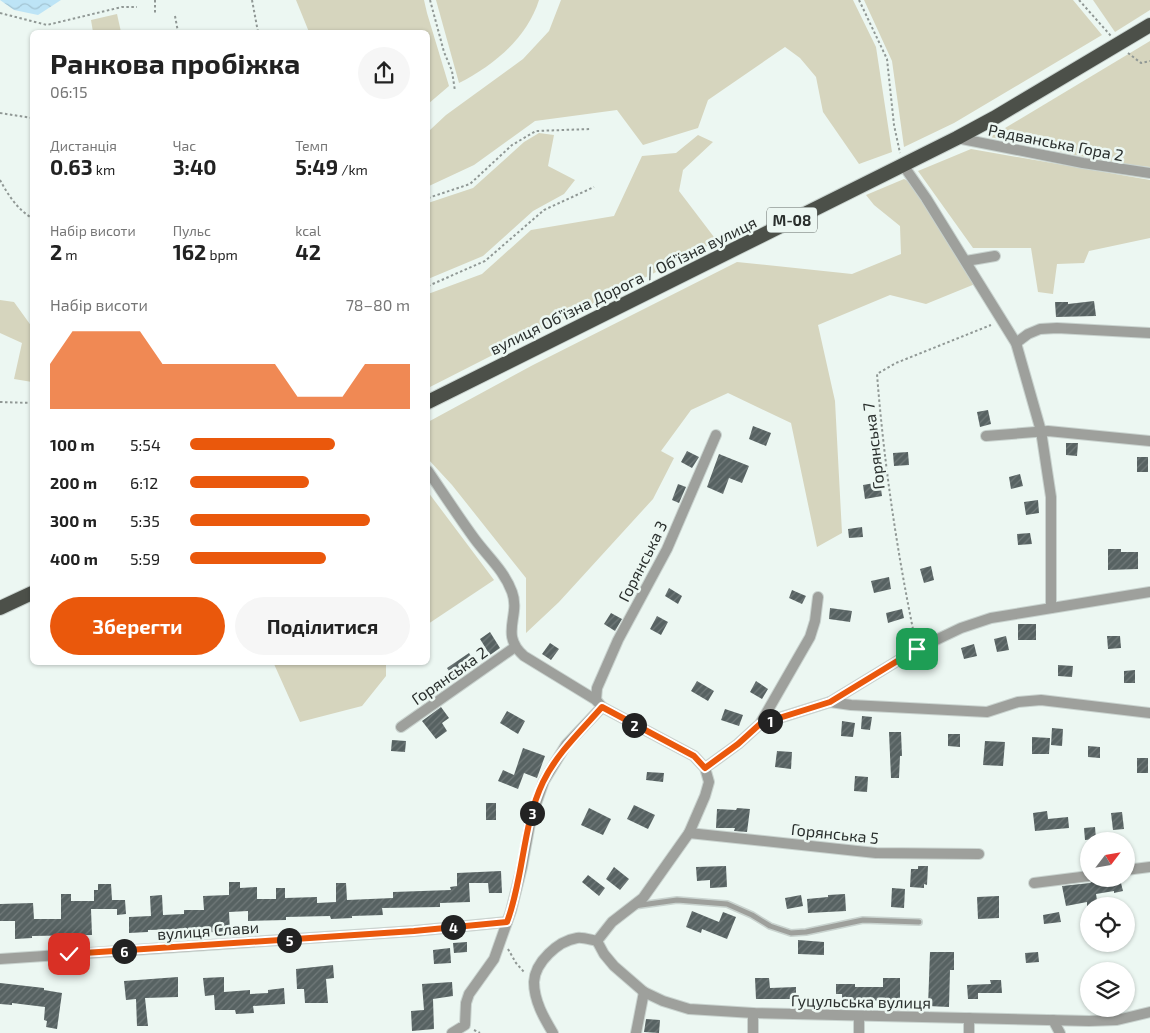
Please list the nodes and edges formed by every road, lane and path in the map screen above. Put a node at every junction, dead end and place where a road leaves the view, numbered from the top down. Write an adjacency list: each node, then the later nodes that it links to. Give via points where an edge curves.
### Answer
1 (155, 0): 8 (path)
2 (252, 0): 12 (path)
3 (430, 0): 15 (path)
4 (859, 0): 20 (path, via 887,59 894,125)
5 (1079, 0): 13 (path)
6 (137, 7): 7 (path, via 122,7 47,25)
7 (0, 13)
8 (155, 13)
9 (175, 16): 11 (path)
10 (1150, 25): 13 (highway, вулиця Обʼїзна Дорога / Обʼїзна вулиця / М-08)
11 (178, 30)
12 (258, 30)
13 (1118, 44): 14 (path, via 1141,63); 19 (highway, вулиця Обʼїзна Дорога / Обʼїзна вулиця / М-08)
14 (1150, 61)
15 (455, 91)
16 (0, 113): 17 (path)
17 (30, 118)
18 (590, 129): 24 (path, via 536,131 512,145 470,184)
19 (958, 138): 20 (highway, вулиця Обʼїзна Дорога / Обʼїзна вулиця / М-08); 21 (street, Радванська Гора 2)
20 (903, 165): 27 (street); 32 (highway, вулиця Обʼїзна Дорога / Обʼїзна вулиця / М-08)
21 (1150, 173)
22 (0, 180): 25 (path, via 8,195)
23 (594, 187): 28 (path, via 544,210 485,262)
24 (430, 197)
25 (30, 217)
26 (995, 256): 27 (street)
27 (966, 261): 29 (street)
28 (430, 285)
29 (1003, 320): 31 (street); 46 (path, Горянська 7, via 896,363 877,374 902,577)
30 (1150, 333): 31 (street, via 1040,329)
31 (1016, 343): 35 (street)
32 (430, 401)
33 (0, 402): 34 (path)
34 (30, 403)
35 (1041, 431): 37 (street); 38 (street); 44 (street, via 1051,497)
36 (716, 435): 48 (street, Горянська 3, via 666,550 618,640 597,688)
37 (986, 436)
38 (1150, 441)
39 (430, 475): 45 (street, via 508,583 514,602 512,636)
40 (1150, 592): 44 (street)
41 (30, 594): 43 (highway)
42 (818, 597): 50 (street, via 810,637)
43 (0, 608)
44 (1050, 608): 46 (street, via 991,618)
45 (515, 647): 48 (street); 51 (street, Горянська 2)
46 (917, 649): 47 (street)
47 (830, 702): 49 (street, via 987,712 1018,702 1041,700); 50 (street)
48 (599, 704): 52 (street, via 694,756); 60 (street, via 566,745 544,781 531,818)
49 (1150, 713)
50 (760, 724): 52 (street)
51 (401, 727)
52 (705, 768): 53 (street, via 709,782)
53 (689, 833): 54 (street, Горянська 5, via 876,853); 59 (street)
54 (979, 854)
55 (1150, 867): 56 (street)
56 (1135, 869)
57 (1080, 877): 58 (street)
58 (1034, 884)
59 (634, 906): 61 (lane, via 677,900 727,904 791,933 863,920); 63 (street, via 612,922)
60 (507, 922): 62 (street); 64 (street, вулиця Слави)
61 (919, 922)
62 (502, 938): 65 (path, via 516,963); 72 (street, via 494,959 469,994 465,1025)
63 (596, 941): 65 (street, via 578,938 565,942 537,968); 66 (street, Гуцульська вулиця, via 614,966)
64 (0, 959)
65 (534, 982): 73 (street, via 537,1000)
66 (644, 992): 68 (street, Гуцульська вулиця, via 689,1009); 74 (street)
67 (1150, 1012): 71 (street, Гуцульська вулиця, via 1117,1020)
68 (753, 1013): 69 (street, Гуцульська вулиця); 75 (street)
69 (859, 1016): 70 (street, Гуцульська вулиця); 76 (street)
70 (969, 1018): 71 (street, Гуцульська вулиця); 77 (street)
71 (1053, 1020): 78 (street)
72 (452, 1033)
73 (553, 1033)
74 (636, 1033)
75 (753, 1033)
76 (859, 1033)
77 (969, 1033)
78 (1060, 1033)

